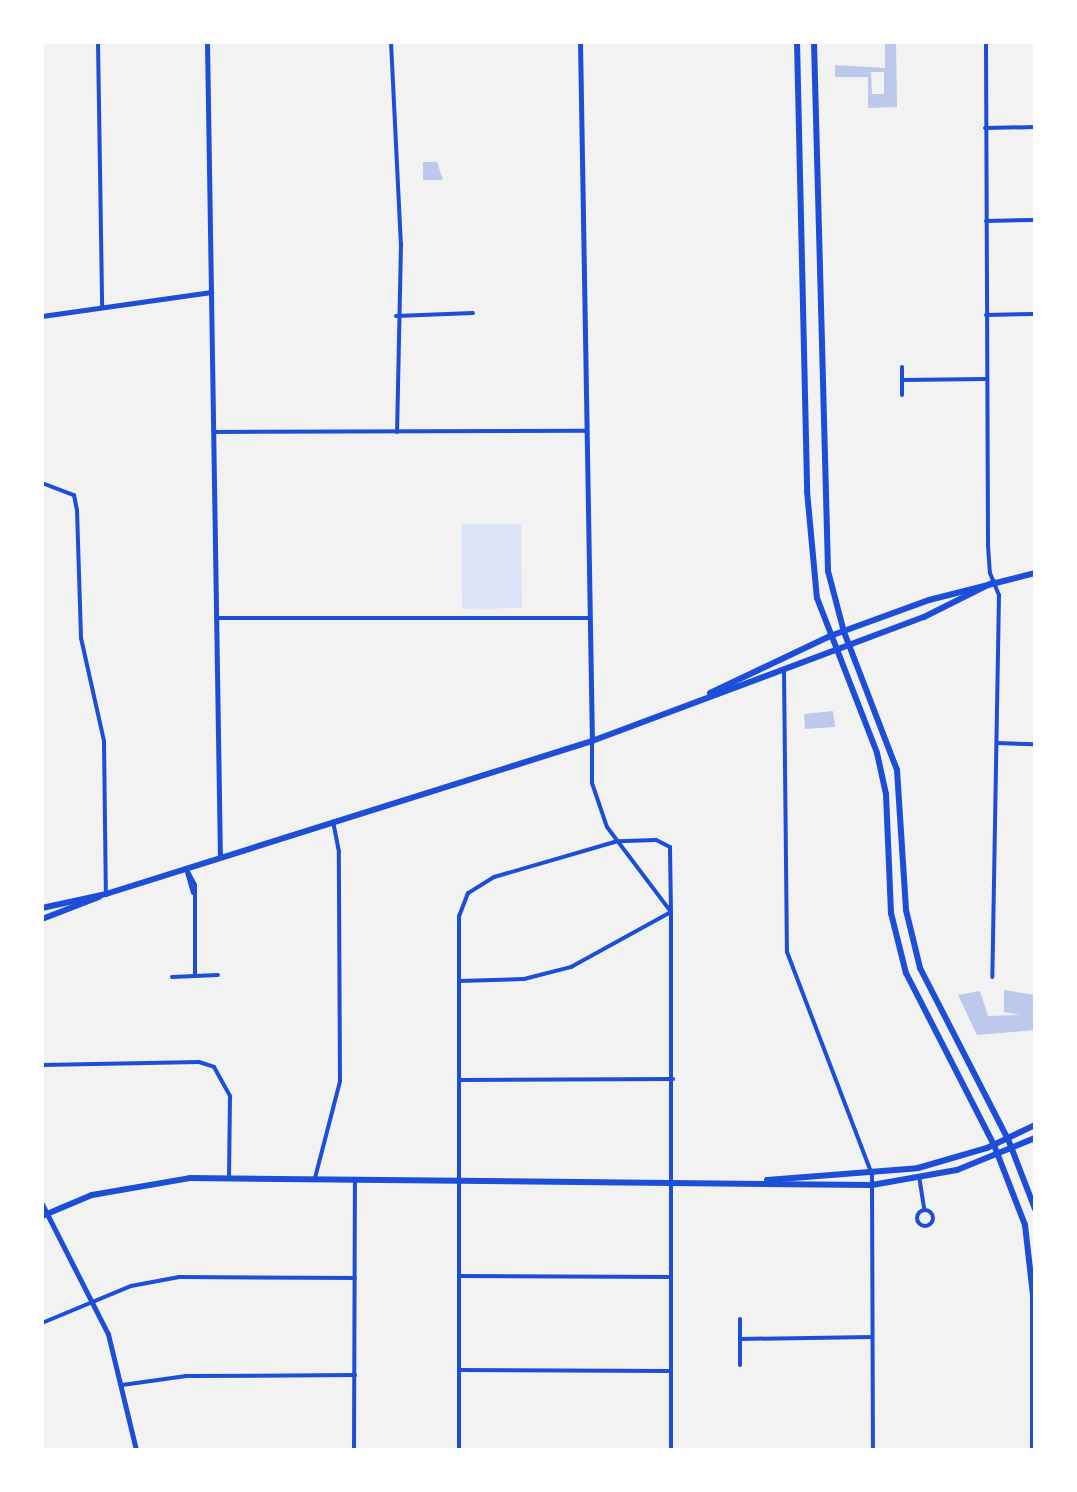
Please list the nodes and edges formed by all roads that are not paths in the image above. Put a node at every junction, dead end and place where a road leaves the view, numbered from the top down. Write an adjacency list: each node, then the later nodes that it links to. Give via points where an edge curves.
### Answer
1 (98, 42): 17 (street)
2 (207, 42): 16 (street)
3 (391, 42): 22 (street, via 401,244)
4 (580, 42): 29 (street)
5 (797, 42): 6 (main road); 10 (main road)
6 (811, 42): 11 (main road)
7 (986, 42): 9 (street)
8 (1035, 127): 9 (street)
9 (985, 128): 13 (street)
10 (799, 147): 11 (main road); 15 (main road)
11 (817, 147): 14 (main road)
12 (1035, 220): 13 (street)
13 (986, 221): 20 (street)
14 (819, 260): 15 (main road); 23 (main road)
15 (802, 261): 24 (main road)
16 (211, 292): 17 (street); 30 (street)
17 (102, 307): 21 (street)
18 (473, 313): 22 (street)
19 (1035, 314): 20 (street)
20 (986, 315): 26 (street)
21 (42, 316)
22 (396, 316): 31 (street)
23 (820, 359): 24 (main road); 33 (main road)
24 (804, 363): 32 (main road)
25 (902, 367): 27 (street)
26 (986, 379): 27 (street); 38 (street, via 988,546)
27 (902, 380): 28 (street)
28 (902, 395)
29 (587, 431): 31 (street); 40 (street)
30 (214, 432): 31 (street); 39 (street)
31 (397, 432)
32 (805, 446): 33 (main road); 35 (main road)
33 (822, 446): 36 (main road)
34 (42, 483): 58 (street, via 72,494 77,510 81,638 104,741)
35 (808, 527): 36 (main road); 42 (main road, via 817,598)
36 (824, 527): 41 (main road, via 828,571)
37 (1035, 573): 38 (main road)
38 (994, 582): 41 (main road); 43 (main road); 48 (street, via 999,595)
39 (216, 618): 40 (street); 56 (street)
40 (590, 618): 47 (street)
41 (844, 632): 42 (main road); 43 (main road)
42 (830, 636): 44 (main road); 46 (main road, via 719,685)
43 (850, 646): 44 (main road); 50 (main road)
44 (835, 651): 45 (main road); 51 (main road)
45 (784, 670): 46 (main road); 81 (street, via 787,952)
46 (707, 696): 47 (main road)
47 (592, 741): 52 (main road); 53 (street, via 592,783 607,827)
48 (997, 743): 49 (street); 67 (street)
49 (1035, 744)
50 (891, 746): 51 (main road); 55 (main road, via 901,794)
51 (877, 753): 54 (main road)
52 (333, 822): 56 (main road); 83 (street, via 339,852 340,1081)
53 (618, 841): 60 (street); 60 (street, via 656,840 670,847); 68 (street, via 494,877 468,893 459,916)
54 (888, 850): 55 (main road); 63 (main road, via 891,913)
55 (903, 851): 62 (main road, via 906,910)
56 (220, 857): 57 (main road)
57 (186, 868): 58 (main road); 64 (street, via 193,893)
58 (106, 894): 59 (main road); 61 (main road)
59 (42, 908)
60 (671, 912): 68 (street, via 571,967 524,979); 72 (street)
61 (42, 919)
62 (920, 968): 63 (main road); 69 (main road)
63 (906, 973): 70 (main road)
64 (195, 975): 65 (street); 66 (street)
65 (218, 975)
66 (172, 977)
67 (992, 977)
68 (459, 981): 73 (street)
69 (955, 1043): 70 (main road); 76 (main road)
70 (941, 1047): 77 (main road)
71 (42, 1065): 82 (street, via 199,1062 214,1067 230,1096)
72 (673, 1079): 73 (street); 87 (street)
73 (459, 1080): 85 (street)
74 (1035, 1125): 76 (main road)
75 (1035, 1138): 78 (main road)
76 (1008, 1139): 77 (main road); 78 (main road)
77 (994, 1145): 79 (main road); 80 (main road)
78 (1013, 1150): 79 (main road); 92 (main road)
79 (999, 1155): 86 (main road); 94 (main road)
80 (918, 1168): 81 (main road); 86 (street)
81 (872, 1175): 88 (main road, via 778,1176); 89 (street)
82 (229, 1178): 83 (main road); 93 (main road, via 137,1184)
83 (315, 1178): 84 (main road)
84 (355, 1179): 85 (main road); 97 (street)
85 (459, 1180): 87 (main road); 95 (street)
86 (919, 1180): 89 (main road); 91 (street)
87 (672, 1181): 88 (main road); 96 (street)
88 (763, 1181): 89 (main road)
89 (872, 1185): 101 (street)
90 (42, 1204): 93 (street)
91 (924, 1209): 91 (street, via 917,1219 926,1226 933,1216)
92 (1035, 1209)
93 (45, 1214): 98 (street)
94 (1032, 1249): 113 (main road)
95 (459, 1276): 96 (street); 104 (street)
96 (671, 1277): 105 (street)
97 (355, 1278): 98 (street, via 179,1277); 106 (street)
98 (94, 1300): 100 (street); 107 (street)
99 (740, 1319): 102 (street)
100 (42, 1323)
101 (872, 1337): 102 (street); 112 (street)
102 (740, 1339): 103 (street)
103 (740, 1365)
104 (459, 1370): 105 (street); 110 (street)
105 (670, 1371): 111 (street)
106 (355, 1375): 107 (street, via 186,1376); 109 (street)
107 (122, 1385): 108 (street)
108 (136, 1450)
109 (354, 1450)
110 (459, 1450)
111 (671, 1450)
112 (873, 1450)
113 (1033, 1450)

